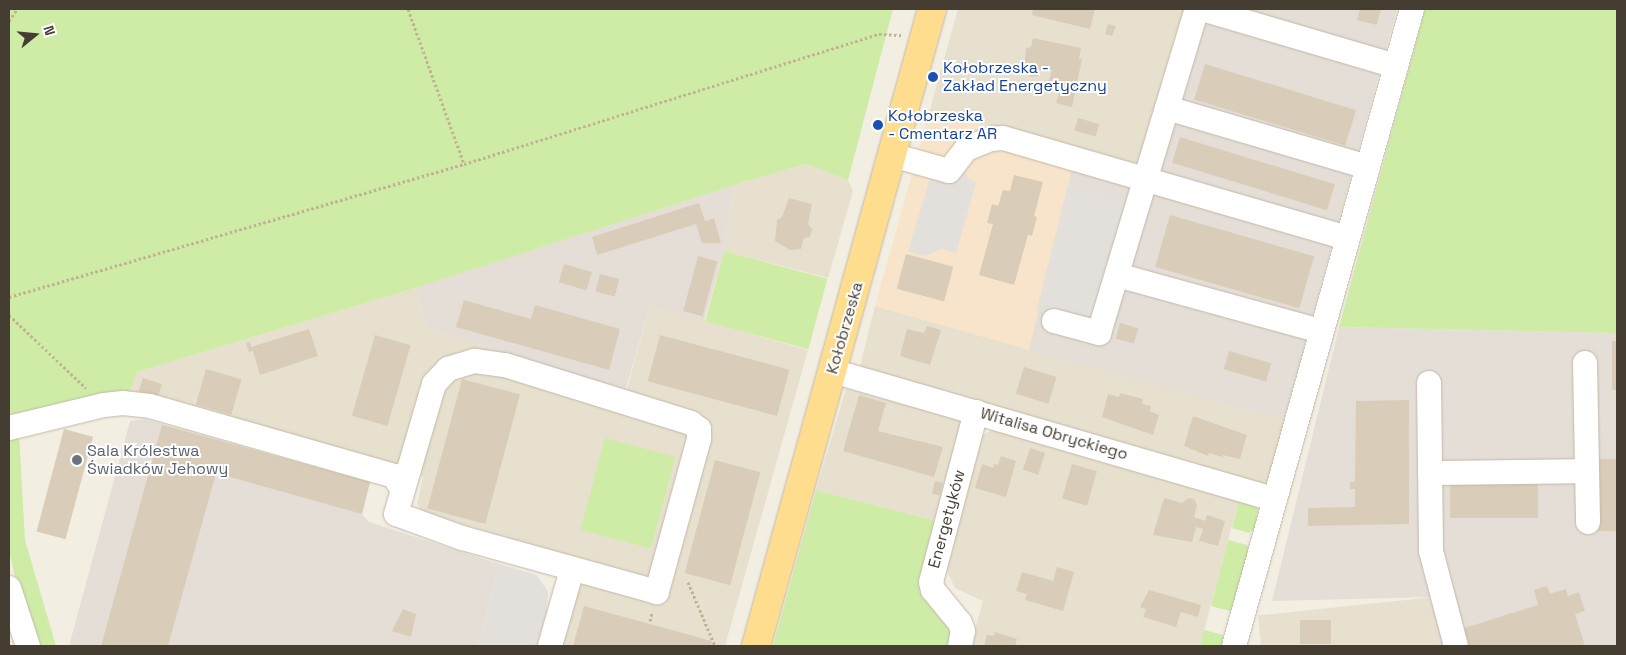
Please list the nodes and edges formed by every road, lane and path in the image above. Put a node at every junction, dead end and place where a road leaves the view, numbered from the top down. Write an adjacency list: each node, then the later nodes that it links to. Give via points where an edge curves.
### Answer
1 (17, 9): 7 (path)
2 (408, 9): 12 (path)
3 (932, 9): 11 (main road, Kołobrzeska)
4 (1196, 9): 10 (street)
5 (1202, 9): 9 (street)
6 (1412, 9): 9 (street)
7 (9, 21)
8 (902, 35): 12 (path, via 879,34)
9 (1396, 66): 13 (street)
10 (1167, 108): 13 (street); 14 (street)
11 (892, 155): 14 (street, via 949,171 966,149 1003,138); 22 (main road, Kołobrzeska)
12 (464, 164): 17 (path)
13 (1367, 167): 15 (street)
14 (1145, 178): 15 (street); 16 (street)
15 (1347, 238): 20 (street)
16 (1117, 275): 19 (street, via 1099,333); 20 (street)
17 (9, 297)
18 (9, 315): 24 (path)
19 (1054, 321)
20 (1321, 332): 30 (street)
21 (1585, 364): 27 (street)
22 (833, 371): 25 (street, Witalisa Obryckiego); 38 (main road, Kołobrzeska)
23 (1429, 383): 28 (street)
24 (104, 405): 26 (street); 29 (street, via 123,403 171,411 394,476)
25 (976, 412): 30 (street, Witalisa Obryckiego); 39 (street, Energetyków, via 931,582 933,590 960,623 963,630)
26 (9, 428)
27 (1586, 471): 28 (street); 31 (street)
28 (1430, 473): 41 (street, via 1431,551)
29 (401, 487): 32 (street, via 396,508 398,524); 32 (street, via 434,384 448,369 476,362 505,365 695,425 699,429 699,439 657,592)
30 (1274, 498): 40 (street)
31 (1588, 522)
32 (572, 570): 36 (street)
33 (688, 582): 37 (path)
34 (9, 588): 35 (street)
35 (28, 646)
36 (550, 646)
37 (715, 646)
38 (756, 646)
39 (960, 646)
40 (1234, 646)
41 (1456, 646)

